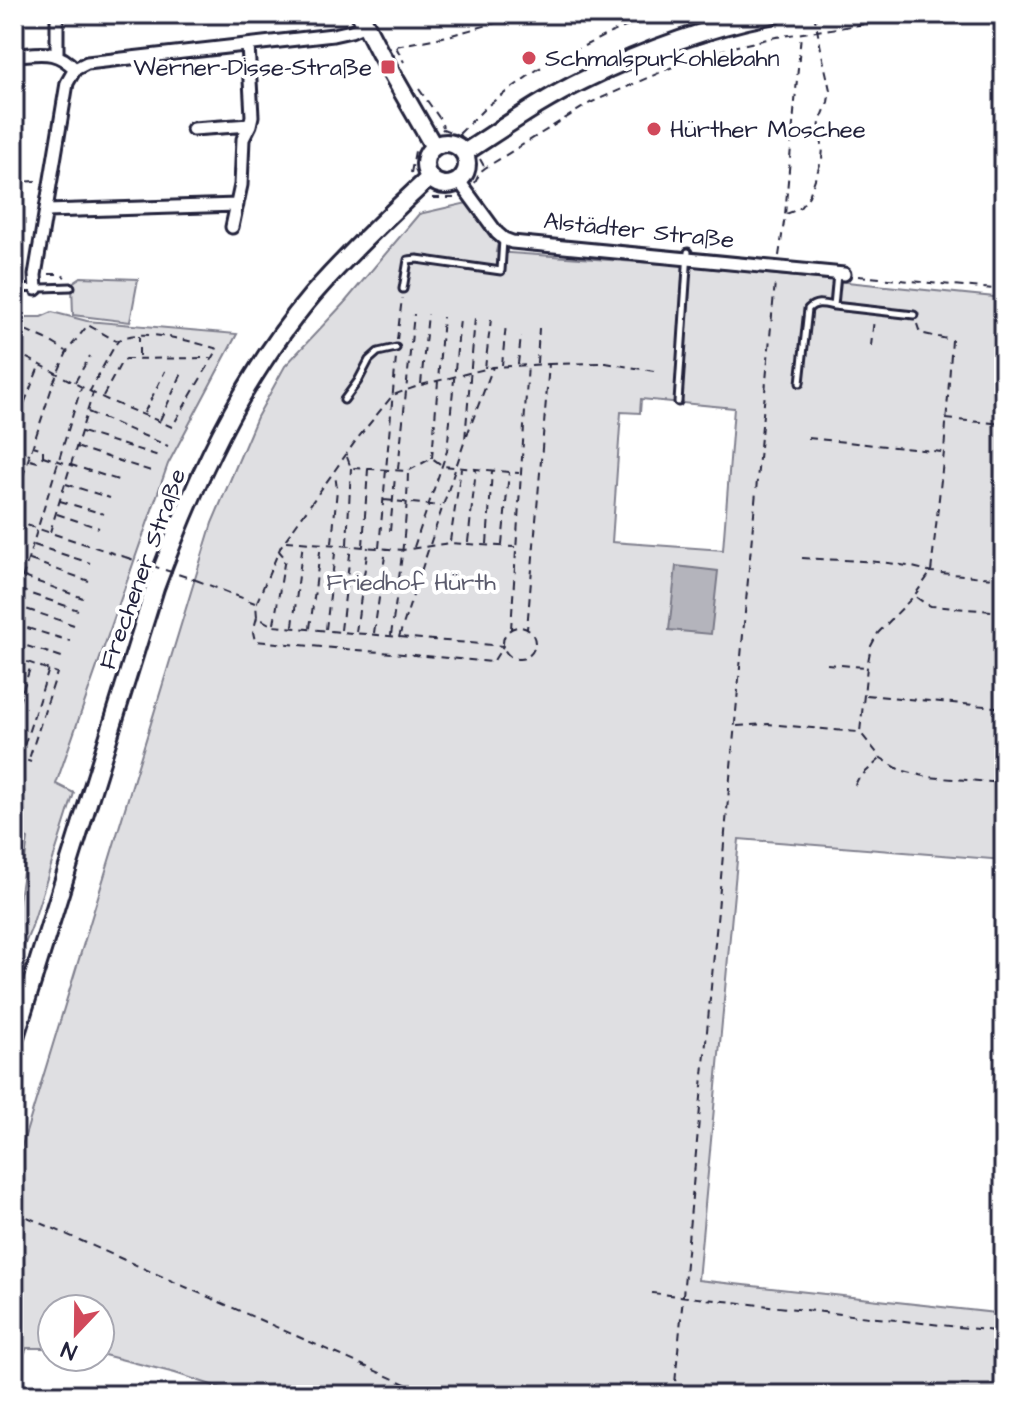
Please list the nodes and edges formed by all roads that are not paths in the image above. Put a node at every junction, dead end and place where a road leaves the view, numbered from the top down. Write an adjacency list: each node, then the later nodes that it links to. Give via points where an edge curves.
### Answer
1 (57, 14): 5 (street)
2 (775, 14): 11 (main road, via 705,31 583,80)
3 (363, 19): 4 (street, via 351,31); 10 (main road)
4 (248, 45): 7 (street, via 87,63); 8 (street)
5 (57, 54): 6 (street); 7 (street)
6 (14, 55)
7 (75, 69): 15 (street, via 67,83)
8 (250, 125): 9 (street); 14 (street, via 243,139)
9 (193, 129)
10 (431, 143): 11 (main road); 12 (main road)
11 (468, 151): 13 (main road)
12 (425, 182): 13 (main road); 30 (main road, Frechener Straße, via 312,295 266,357 210,454 155,588)
13 (462, 186): 17 (street)
14 (237, 205): 15 (street); 16 (street)
15 (47, 211): 22 (street)
16 (232, 227)
17 (504, 239): 18 (street, Alstädter Straße); 23 (lane, via 501,271 408,260)
18 (688, 256): 19 (street, Alstädter Straße); 29 (lane)
19 (841, 274): 24 (lane)
20 (71, 284): 22 (lane)
21 (14, 289): 22 (lane)
22 (36, 289)
23 (403, 289)
24 (834, 306): 25 (lane); 27 (lane, via 818,303 808,309)
25 (914, 315)
26 (396, 348): 28 (lane, via 369,360)
27 (800, 383)
28 (344, 400)
29 (678, 402)
30 (14, 1040)

